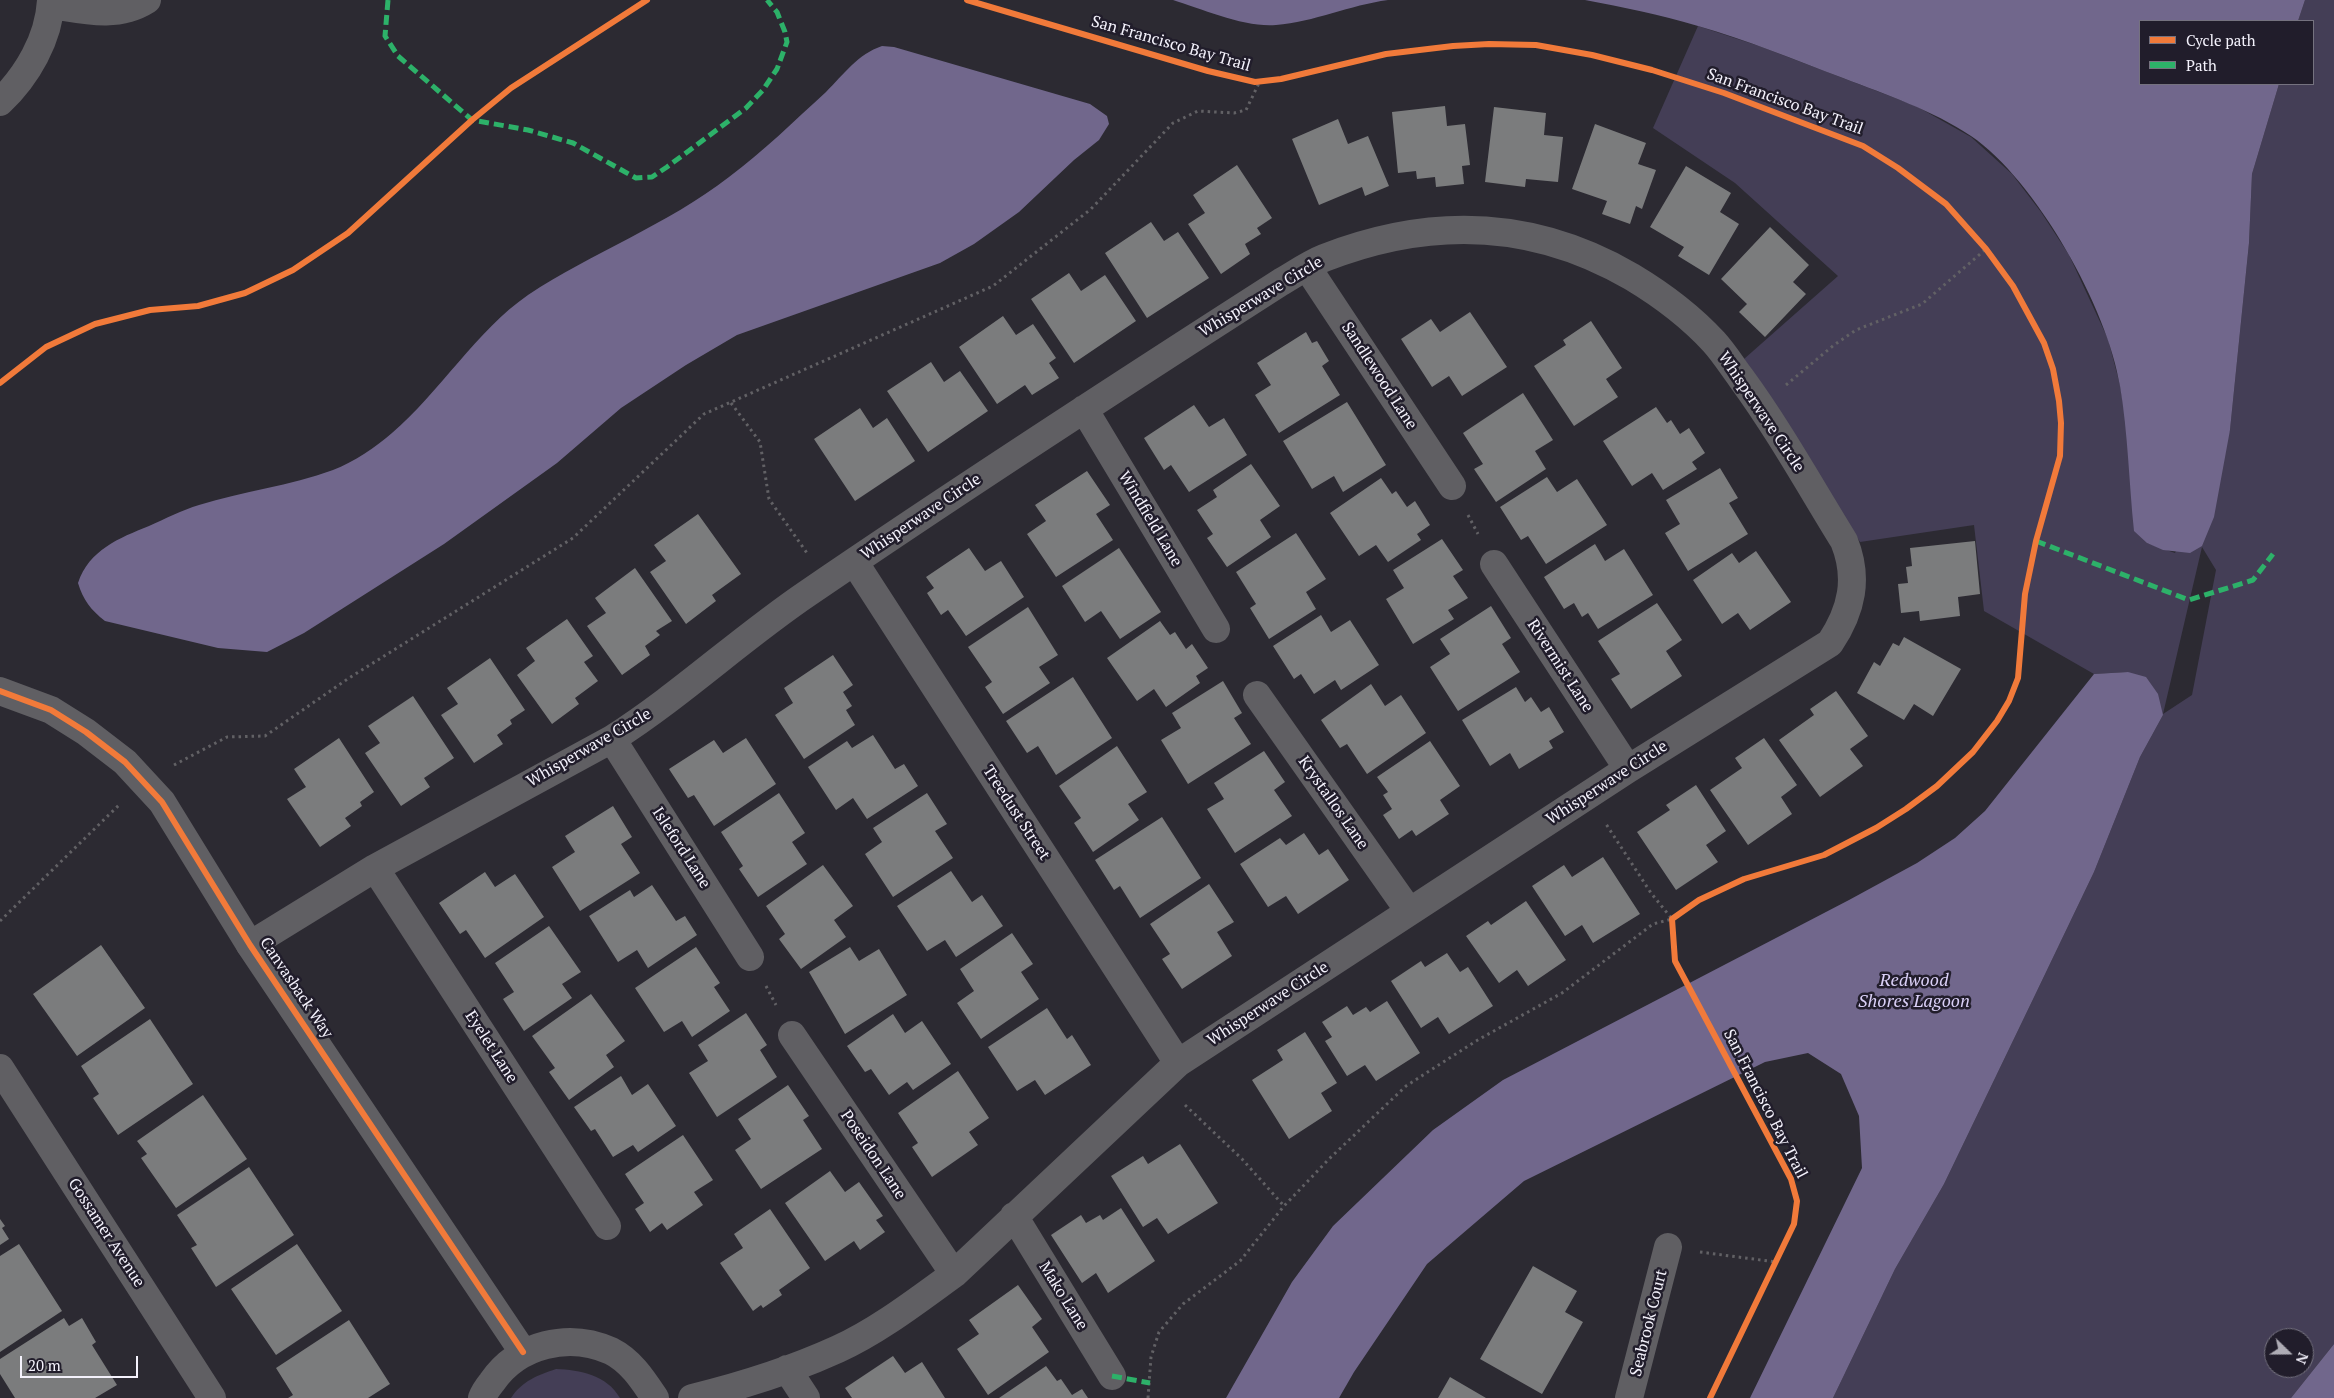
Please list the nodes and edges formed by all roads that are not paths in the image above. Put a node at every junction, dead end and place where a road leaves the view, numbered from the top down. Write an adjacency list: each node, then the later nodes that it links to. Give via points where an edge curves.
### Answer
1 (147, 0): 2 (street, via 133,8 107,12)
2 (51, 3): 3 (street, via 47,25 34,56 19,82)
3 (0, 102)
4 (1307, 267): 5 (street, Whisperwave Circle); 6 (street, Sandlewood Lane); 13 (street, Whisperwave Circle, via 1362,245 1407,234 1472,229 1549,240 1604,261 1648,286 1690,316 1716,344 1761,406 1844,541 1853,571 1852,598 1830,643)
5 (1084, 409): 7 (street, Whisperwave Circle); 9 (street, Windfield Lane)
6 (1452, 486)
7 (855, 563): 12 (street, Whisperwave Circle, via 782,612 678,693); 19 (street, Treedust Street)
8 (1494, 564): 13 (street, Rivermist Lane)
9 (1216, 629)
10 (0, 691): 16 (street, Canvasback Way, via 65,718 105,745 144,780 162,802)
11 (1257, 695): 15 (street, Krystallos Lane)
12 (612, 738): 14 (street, Whisperwave Circle); 17 (street, Isleford Lane)
13 (1628, 769): 15 (street, Whisperwave Circle)
14 (375, 868): 16 (street, Whisperwave Circle); 22 (street, Eyelet Lane)
15 (1409, 911): 19 (street, Whisperwave Circle)
16 (250, 944): 25 (street, Canvasback Way)
17 (750, 957)
18 (792, 1035): 24 (street, Poseidon Lane)
19 (1178, 1063): 21 (street, Whisperwave Circle)
20 (0, 1068): 28 (street, Gossamer Avenue)
21 (1014, 1216): 24 (street, Whisperwave Circle); 27 (street, Mako Lane)
22 (607, 1226)
23 (1668, 1247): 33 (street, Seabrook Court)
24 (954, 1274): 26 (street, Whisperwave Circle, via 839,1349)
25 (523, 1352): 29 (street, via 500,1370); 30 (street, via 552,1342 583,1342 612,1351 636,1370)
26 (786, 1369): 31 (street, Whisperwave Circle); 32 (street)
27 (1112, 1376)
28 (212, 1398)
29 (482, 1398)
30 (655, 1398)
31 (692, 1398)
32 (806, 1398)
33 (1629, 1398)

